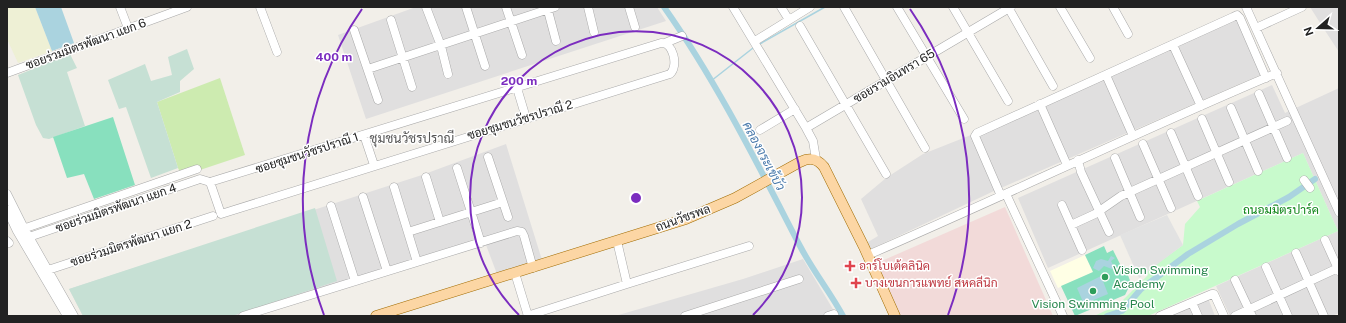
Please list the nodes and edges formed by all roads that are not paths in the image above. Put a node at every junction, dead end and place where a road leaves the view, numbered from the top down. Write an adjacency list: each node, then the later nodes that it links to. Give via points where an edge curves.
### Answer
1 (120, 7): 26 (street)
2 (187, 7): 26 (street, ซอยร่วมมิตรพัฒนา แยก 6)
3 (260, 7): 39 (street)
4 (426, 7): 38 (street)
5 (466, 7): 31 (street)
6 (506, 7): 23 (street)
7 (588, 7): 29 (street)
8 (629, 7): 25 (street)
9 (733, 7): 36 (street)
10 (781, 7): 22 (street)
11 (810, 7): 22 (street)
12 (844, 7): 51 (street)
13 (898, 7): 41 (street)
14 (953, 7): 30 (street)
15 (1010, 7): 30 (street, ซอยรามอินทรา 65); 52 (street)
16 (1060, 7): 43 (street)
17 (1113, 7): 32 (street)
18 (1246, 7): 27 (street)
19 (1302, 7): 27 (street)
20 (550, 8): 23 (street); 34 (street)
21 (391, 20): 42 (street)
22 (789, 20): 36 (street)
23 (511, 22): 31 (street); 40 (street)
24 (800, 26): 58 (street)
25 (636, 27)
26 (128, 28): 46 (street, ซอยร่วมมิตรพัฒนา แยก 6)
27 (1256, 28): 47 (street)
28 (354, 30): 45 (street)
29 (594, 32)
30 (969, 32): 41 (street, ซอยรามอินทรา 65); 57 (street)
31 (476, 34): 38 (street); 44 (street)
32 (1128, 34)
33 (682, 36): 35 (street, ซอยชุมชนวัชรปราณี 1)
34 (556, 41)
35 (665, 42): 54 (street, ซอยชุมชนวัชรปราณี 1); 63 (street, ซอยชุมชนวัชรปราณี 2, via 669,45 675,64 670,74)
36 (757, 44): 62 (street)
37 (1173, 45): 49 (street); 50 (street, via 1237,15); 60 (street)
38 (441, 46): 42 (street); 48 (street)
39 (277, 52)
40 (522, 55)
41 (927, 56): 51 (street, ซอยรามอินทรา 65); 64 (street)
42 (404, 57): 45 (street); 53 (street)
43 (1090, 58)
44 (485, 66)
45 (368, 69): 56 (street)
46 (7, 73)
47 (1277, 73): 50 (street); 108 (street)
48 (448, 74)
49 (1106, 76): 59 (street); 72 (street)
50 (1266, 78): 60 (street)
51 (886, 80): 58 (street, ซอยรามอินทรา 65); 75 (street)
52 (1054, 86)
53 (412, 87)
54 (517, 88): 63 (street); 71 (street, ซอยชุมชนวัชรปราณี 1)
55 (1259, 94): 67 (street)
56 (378, 100)
57 (1008, 101)
58 (846, 104): 68 (street, ซอยรามอินทรา 65); 88 (street)
59 (1040, 104): 83 (street); 98 (street, via 976,134)
60 (1201, 106): 72 (street)
61 (1231, 108): 73 (street)
62 (794, 109): 68 (street); 69 (street)
63 (526, 118): 82 (street, ซอยชุมชนวัชรปราณี 2)
64 (964, 119)
65 (1202, 119): 76 (street)
66 (1287, 121): 67 (street)
67 (1273, 127): 73 (street); 79 (street)
68 (806, 128): 80 (street, via 813,141)
69 (760, 130)
70 (1172, 133): 84 (street)
71 (364, 135): 82 (street); 92 (street, ซอยชุมชนวัชรปราณี 1)
72 (1133, 136): 81 (street)
73 (1244, 140): 76 (street); 87 (street)
74 (1143, 144): 90 (street)
75 (925, 148)
76 (1216, 152): 84 (street); 93 (street)
77 (488, 157): 101 (street)
78 (1115, 158): 96 (street)
79 (1287, 158)
80 (816, 160): 119 (main road, ถนนวัชรพล, via 806,160 699,214); 124 (main road, via 824,167)
81 (1078, 160): 83 (street); 106 (street, via 1081,172)
82 (374, 165): 92 (street, ซอยชุมชนวัชรปราณี 2, via 221,214)
83 (1067, 165): 98 (street)
84 (1186, 166): 90 (street); 99 (street)
85 (457, 168): 107 (street)
86 (197, 169): 114 (street)
87 (1258, 171)
88 (886, 174)
89 (426, 177): 112 (street)
90 (1158, 179): 96 (street); 104 (street)
91 (1304, 180): 95 (street)
92 (210, 182): 117 (street, ซอยร่วมมิตรพัฒนา แยก 4, via 200,179)
93 (1229, 182)
94 (394, 187): 115 (street)
95 (1310, 188)
96 (1130, 192): 106 (street); 111 (street)
97 (7, 194): 114 (street)
98 (1004, 195): 124 (street); 147 (street)
99 (1198, 196)
100 (363, 197): 130 (street)
101 (503, 202): 107 (street); 110 (street)
102 (1062, 205): 113 (street)
103 (331, 206): 134 (street)
104 (1171, 208)
105 (7, 210): 114 (street)
106 (1100, 210): 113 (street); 116 (street)
107 (472, 212): 112 (street); 120 (street)
108 (1339, 212)
109 (213, 216): 128 (street, ซอยร่วมมิตรพัฒนา แยก 2)
110 (508, 217)
111 (1140, 217)
112 (440, 222): 115 (street)
113 (1071, 225): 122 (street)
114 (20, 230): 117 (street)
115 (408, 232): 125 (street)
116 (1109, 232)
117 (26, 238): 128 (street); 140 (street)
118 (1325, 240): 129 (street)
119 (617, 241): 127 (main road, ถนนวัชรพล); 136 (street)
120 (481, 243): 125 (street); 127 (street, via 516,231 522,232)
121 (749, 246): 136 (street)
122 (1082, 250)
123 (1296, 253): 135 (street)
124 (868, 255): 146 (main road)
125 (417, 262): 130 (street)
126 (1266, 267): 137 (street)
127 (533, 268): 131 (main road, ถนนวัชรพล)
128 (48, 270): 141 (street)
129 (1338, 270): 135 (street)
130 (387, 271): 134 (street)
131 (515, 273): 143 (main road, ถนนวัชรพล); 144 (street)
132 (799, 279): 145 (street)
133 (1235, 280): 139 (street)
134 (355, 281): 142 (street)
135 (1308, 281): 137 (street); 153 (street)
136 (627, 284): 144 (street)
137 (1278, 295): 139 (street); 152 (street)
138 (1193, 304): 149 (street)
139 (1251, 313): 151 (street)
140 (67, 316)
141 (74, 316)
142 (243, 316)
143 (376, 316)
144 (527, 316)
145 (688, 316)
146 (895, 316)
147 (1063, 316)
148 (1160, 316): 150 (street, via 1212,294)
149 (1198, 316)
150 (1224, 316)
151 (1235, 316)
152 (1288, 316)
153 (1324, 316)

